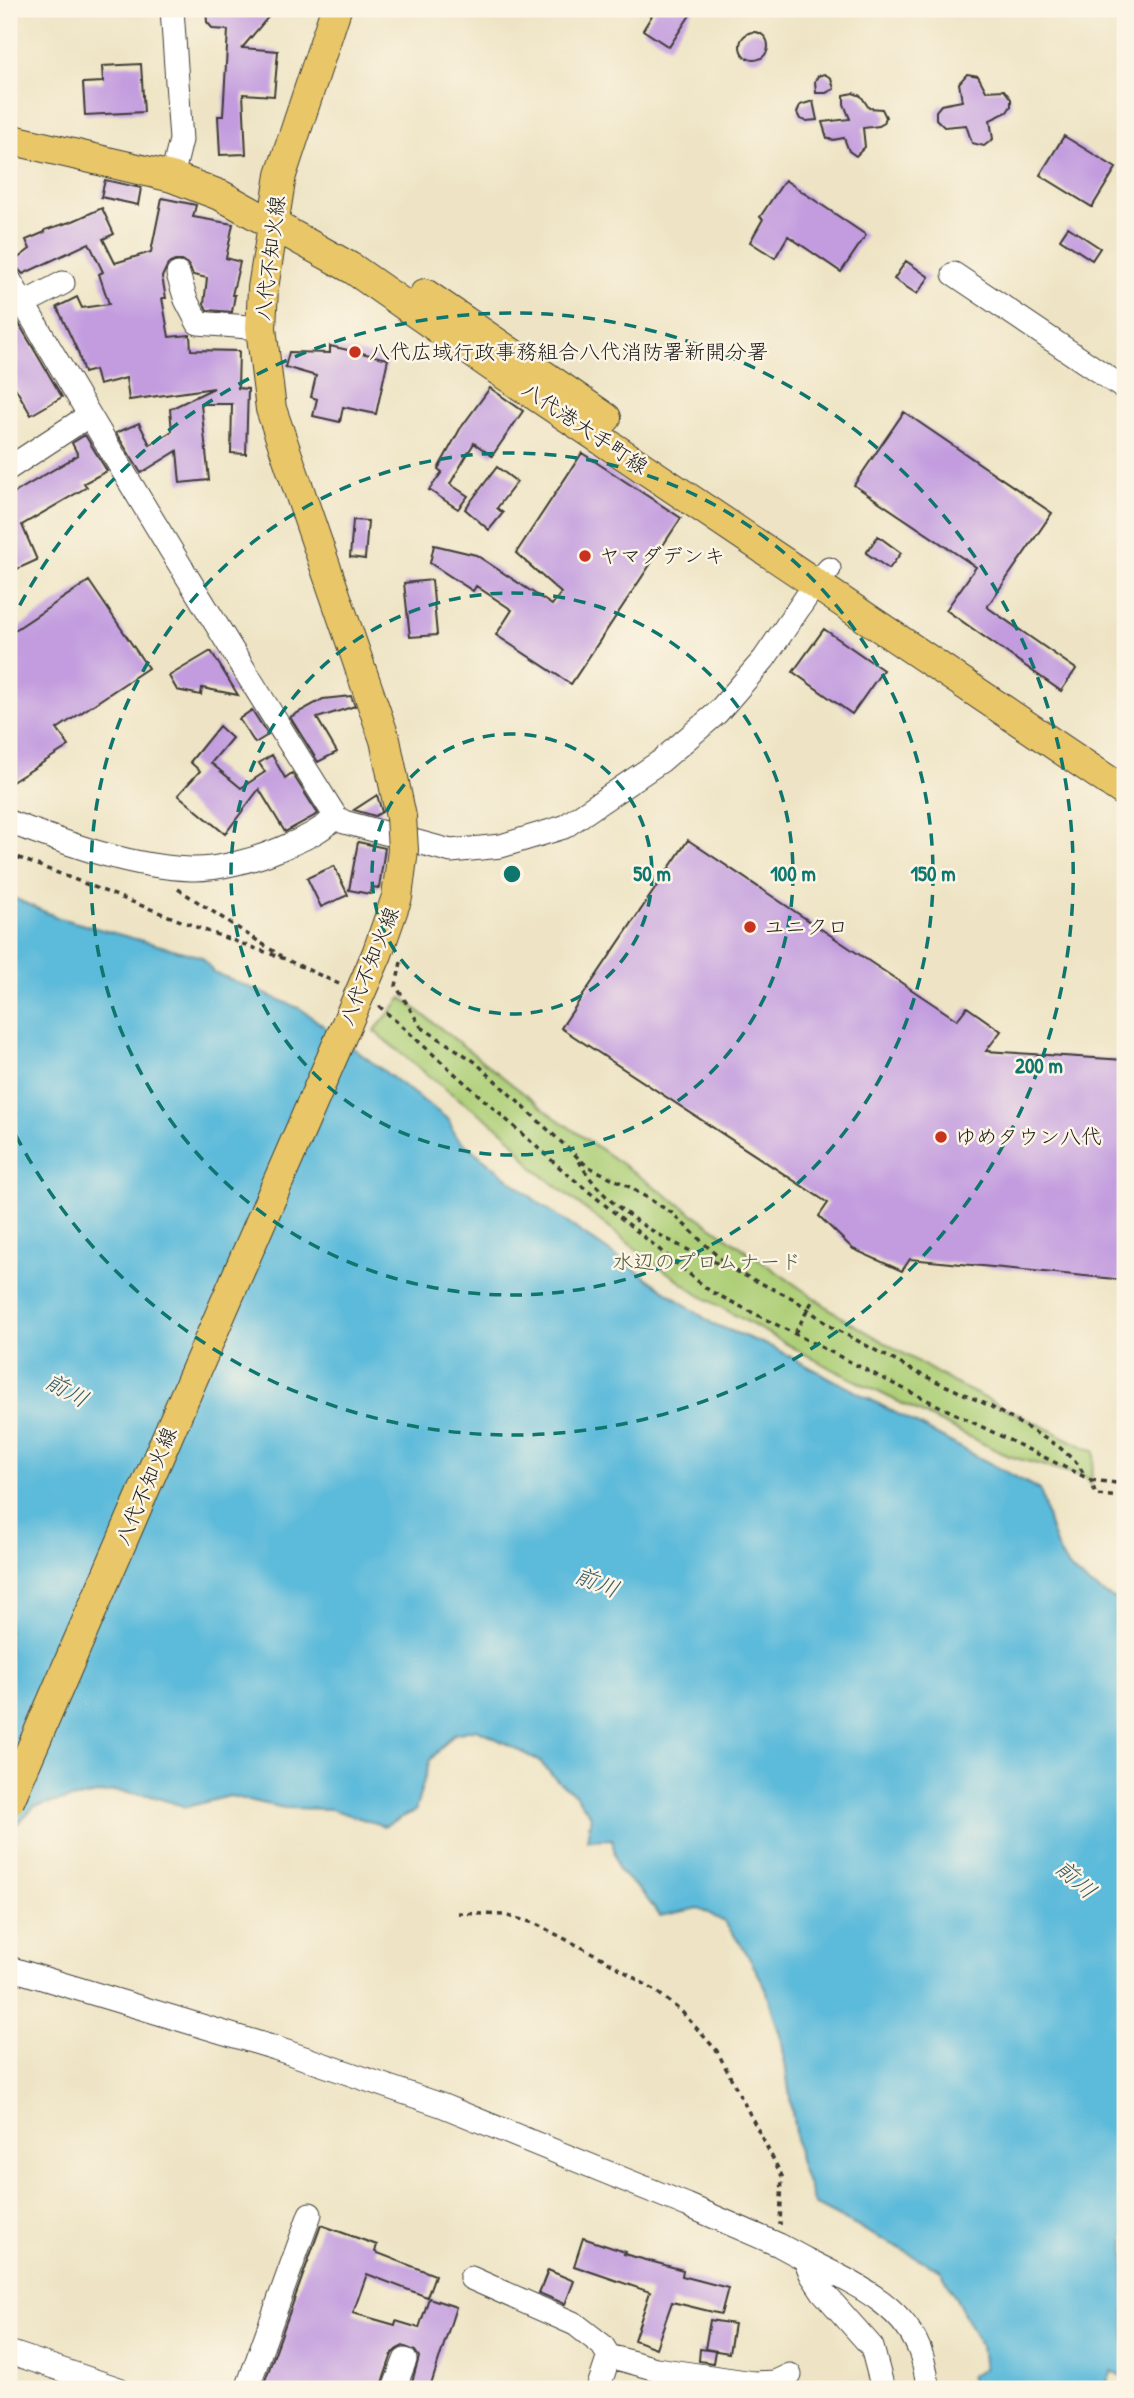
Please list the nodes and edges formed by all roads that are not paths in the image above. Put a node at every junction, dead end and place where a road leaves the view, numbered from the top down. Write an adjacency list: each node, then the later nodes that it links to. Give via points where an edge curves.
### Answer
1 (172, 9): 5 (street, via 181,140)
2 (336, 9): 6 (main road, 八代不知火線, via 281,175)
3 (9, 121): 5 (main road, 八代港大手町線)
4 (9, 139): 5 (main road, 八代港大手町線)
5 (175, 169): 6 (main road, 八代港大手町線, via 228,178)
6 (274, 213): 12 (main road, 八代不知火線); 16 (main road, 八代港大手町線, via 348,243)
7 (178, 274): 12 (street, via 198,323)
8 (954, 274): 13 (street)
9 (9, 279): 11 (street)
10 (63, 283): 11 (street)
11 (23, 304): 14 (street)
12 (261, 328): 21 (main road, 八代不知火線, bridge, via 271,409 385,740 401,817 403,850 397,897 377,954)
13 (1125, 389)
14 (88, 416): 15 (street); 19 (street)
15 (9, 468)
16 (822, 576): 17 (main road, 八代港大手町線); 18 (main road, 八代港大手町線); 19 (street, via 764,659 717,713 661,761 564,827 500,846 451,851)
17 (1125, 768)
18 (1125, 792)
19 (336, 817): 20 (street, via 319,832 258,858 193,869 132,861)
20 (9, 822)
21 (9, 1801)
22 (9, 1968): 24 (street, via 441,2105 687,2205)
23 (310, 2214): 31 (street)
24 (805, 2259): 34 (street, via 823,2292 872,2347); 35 (street, via 860,2286 892,2309 922,2355)
25 (471, 2278): 27 (street, via 575,2324)
26 (9, 2352): 30 (street)
27 (609, 2356): 29 (street, via 656,2369 753,2383 775,2382); 33 (street)
28 (405, 2360): 32 (street)
29 (790, 2375)
30 (119, 2389)
31 (247, 2389)
32 (394, 2389)
33 (598, 2389)
34 (883, 2389)
35 (929, 2389)

